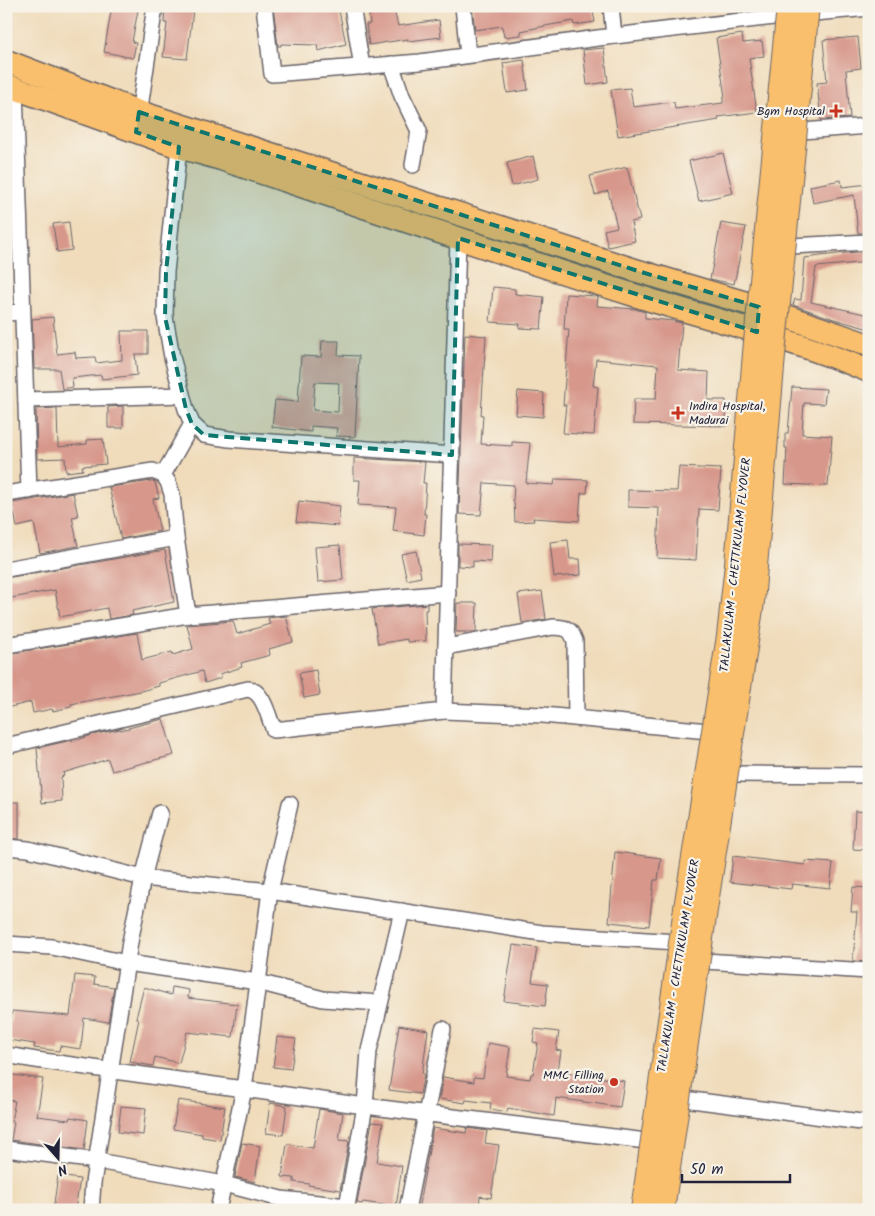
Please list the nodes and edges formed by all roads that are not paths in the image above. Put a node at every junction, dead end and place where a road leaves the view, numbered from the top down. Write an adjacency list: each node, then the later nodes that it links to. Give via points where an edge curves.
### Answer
1 (155, 6): 16 (street)
2 (264, 6): 13 (street, via 272,74)
3 (352, 6): 13 (street)
4 (463, 6): 10 (street)
5 (610, 6): 9 (street)
6 (789, 6): 73 (highway, TALLAKULAM - CHETTIKULAM FLYOVER, bridge, via 729,636)
7 (807, 6): 77 (highway, TALLAKULAM - CHETTIKULAM FLYOVER, bridge, via 752,602)
8 (869, 8): 9 (street)
9 (614, 36): 10 (street)
10 (468, 55): 12 (street)
11 (6, 61): 16 (main road)
12 (391, 64): 13 (street); 20 (street, via 402,96 420,131)
13 (362, 67)
14 (10, 87): 15 (street); 16 (main road)
15 (10, 120): 21 (street)
16 (138, 121): 19 (main road); 27 (main road, via 753,305)
17 (869, 126): 18 (street)
18 (802, 131)
19 (178, 147): 22 (main road); 29 (street, via 165,317)
20 (413, 165)
21 (12, 222): 25 (street)
22 (458, 238): 28 (main road, via 802,346); 32 (street)
23 (869, 242): 24 (street)
24 (790, 246)
25 (22, 312): 26 (street); 30 (street)
26 (6, 313)
27 (869, 345)
28 (869, 371)
29 (182, 395): 30 (street); 31 (street)
30 (26, 400): 34 (street)
31 (192, 424): 32 (street, via 204,435 229,439); 33 (street)
32 (452, 455): 38 (street)
33 (163, 475): 34 (street, via 152,471); 36 (street, via 172,494)
34 (29, 491): 35 (street)
35 (6, 494)
36 (176, 538): 37 (street); 39 (street)
37 (6, 569)
38 (448, 593): 39 (street); 41 (street)
39 (188, 615): 40 (street)
40 (6, 645)
41 (446, 647): 42 (street); 43 (street, via 553,627 565,628 572,632 575,641)
42 (444, 712): 43 (street); 45 (street, via 274,730 260,695 248,689)
43 (576, 718): 44 (street)
44 (708, 732)
45 (6, 746)
46 (732, 774): 47 (street)
47 (869, 776)
48 (290, 804): 52 (street)
49 (160, 813): 51 (street)
50 (6, 846): 51 (street)
51 (144, 878): 52 (street); 57 (street)
52 (270, 891): 53 (street); 59 (street)
53 (402, 912): 54 (street, via 542,933); 60 (street)
54 (676, 942)
55 (6, 944): 57 (street, via 52,947)
56 (704, 961): 58 (street)
57 (127, 963): 59 (street); 63 (street)
58 (869, 971)
59 (258, 982): 60 (street, via 323,999); 64 (street)
60 (379, 1003): 66 (street, via 369,1051)
61 (443, 1029): 67 (street)
62 (6, 1055): 63 (street)
63 (111, 1071): 64 (street); 71 (street)
64 (244, 1089): 66 (street); 72 (street)
65 (684, 1099): 68 (street)
66 (365, 1106): 67 (street); 72 (street, via 347,1206 281,1199)
67 (427, 1113): 69 (street); 76 (street)
68 (869, 1123)
69 (646, 1141)
70 (6, 1149): 71 (street)
71 (97, 1161): 72 (street); 74 (street)
72 (224, 1184): 75 (street)
73 (640, 1209): 77 (street)
74 (91, 1210)
75 (218, 1210)
76 (408, 1210)
77 (662, 1210)

